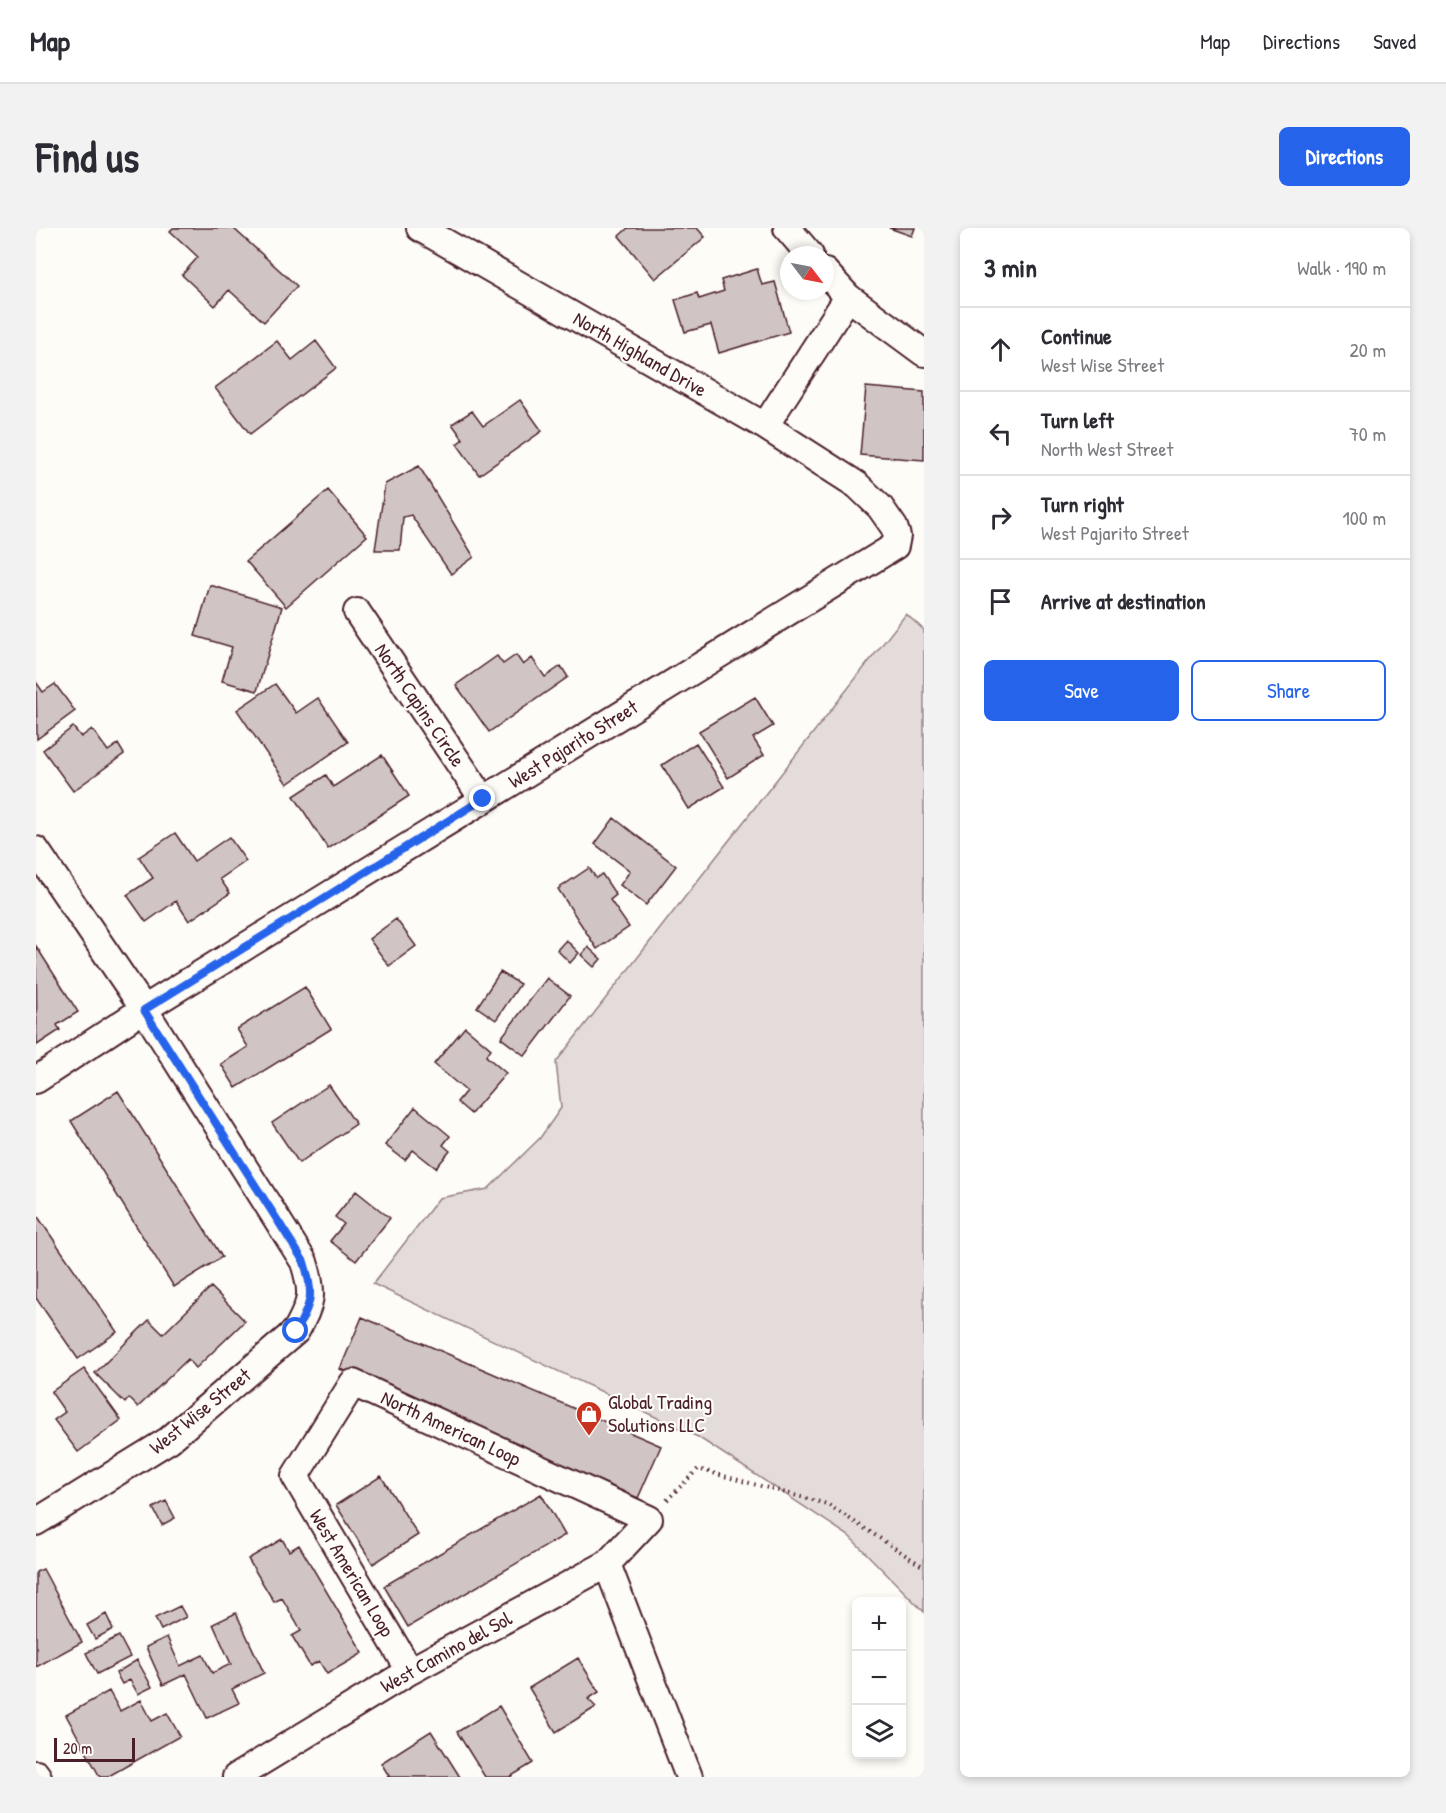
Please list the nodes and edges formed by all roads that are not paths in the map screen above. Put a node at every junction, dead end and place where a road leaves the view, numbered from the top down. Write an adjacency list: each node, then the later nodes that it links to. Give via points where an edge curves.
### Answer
1 (420, 228): 7 (street, North Highland Drive)
2 (787, 228): 3 (street)
3 (802, 246)
4 (834, 282): 5 (street)
5 (848, 297): 6 (street); 7 (street)
6 (924, 353)
7 (765, 426): 8 (street, North Highland Drive)
8 (857, 485): 10 (street, West Pajarito Street, via 894,527 895,546)
9 (357, 612): 10 (street, North Capins Circle)
10 (483, 799): 12 (street, West Pajarito Street)
11 (36, 850): 12 (street, West Wise Street)
12 (144, 1010): 13 (street, West Pajarito Street); 16 (street, West Wise Street, via 304,1262 312,1290 306,1314 296,1331 169,1440)
13 (36, 1080)
14 (294, 1476): 15 (street, North American Loop, via 353,1383); 18 (street, West American Loop)
15 (649, 1519): 17 (street, West Camino del Sol)
16 (36, 1522)
17 (607, 1564): 18 (street, West Camino del Sol); 20 (street)
18 (410, 1671): 19 (street, West Camino del Sol)
19 (236, 1777)
20 (689, 1777)

